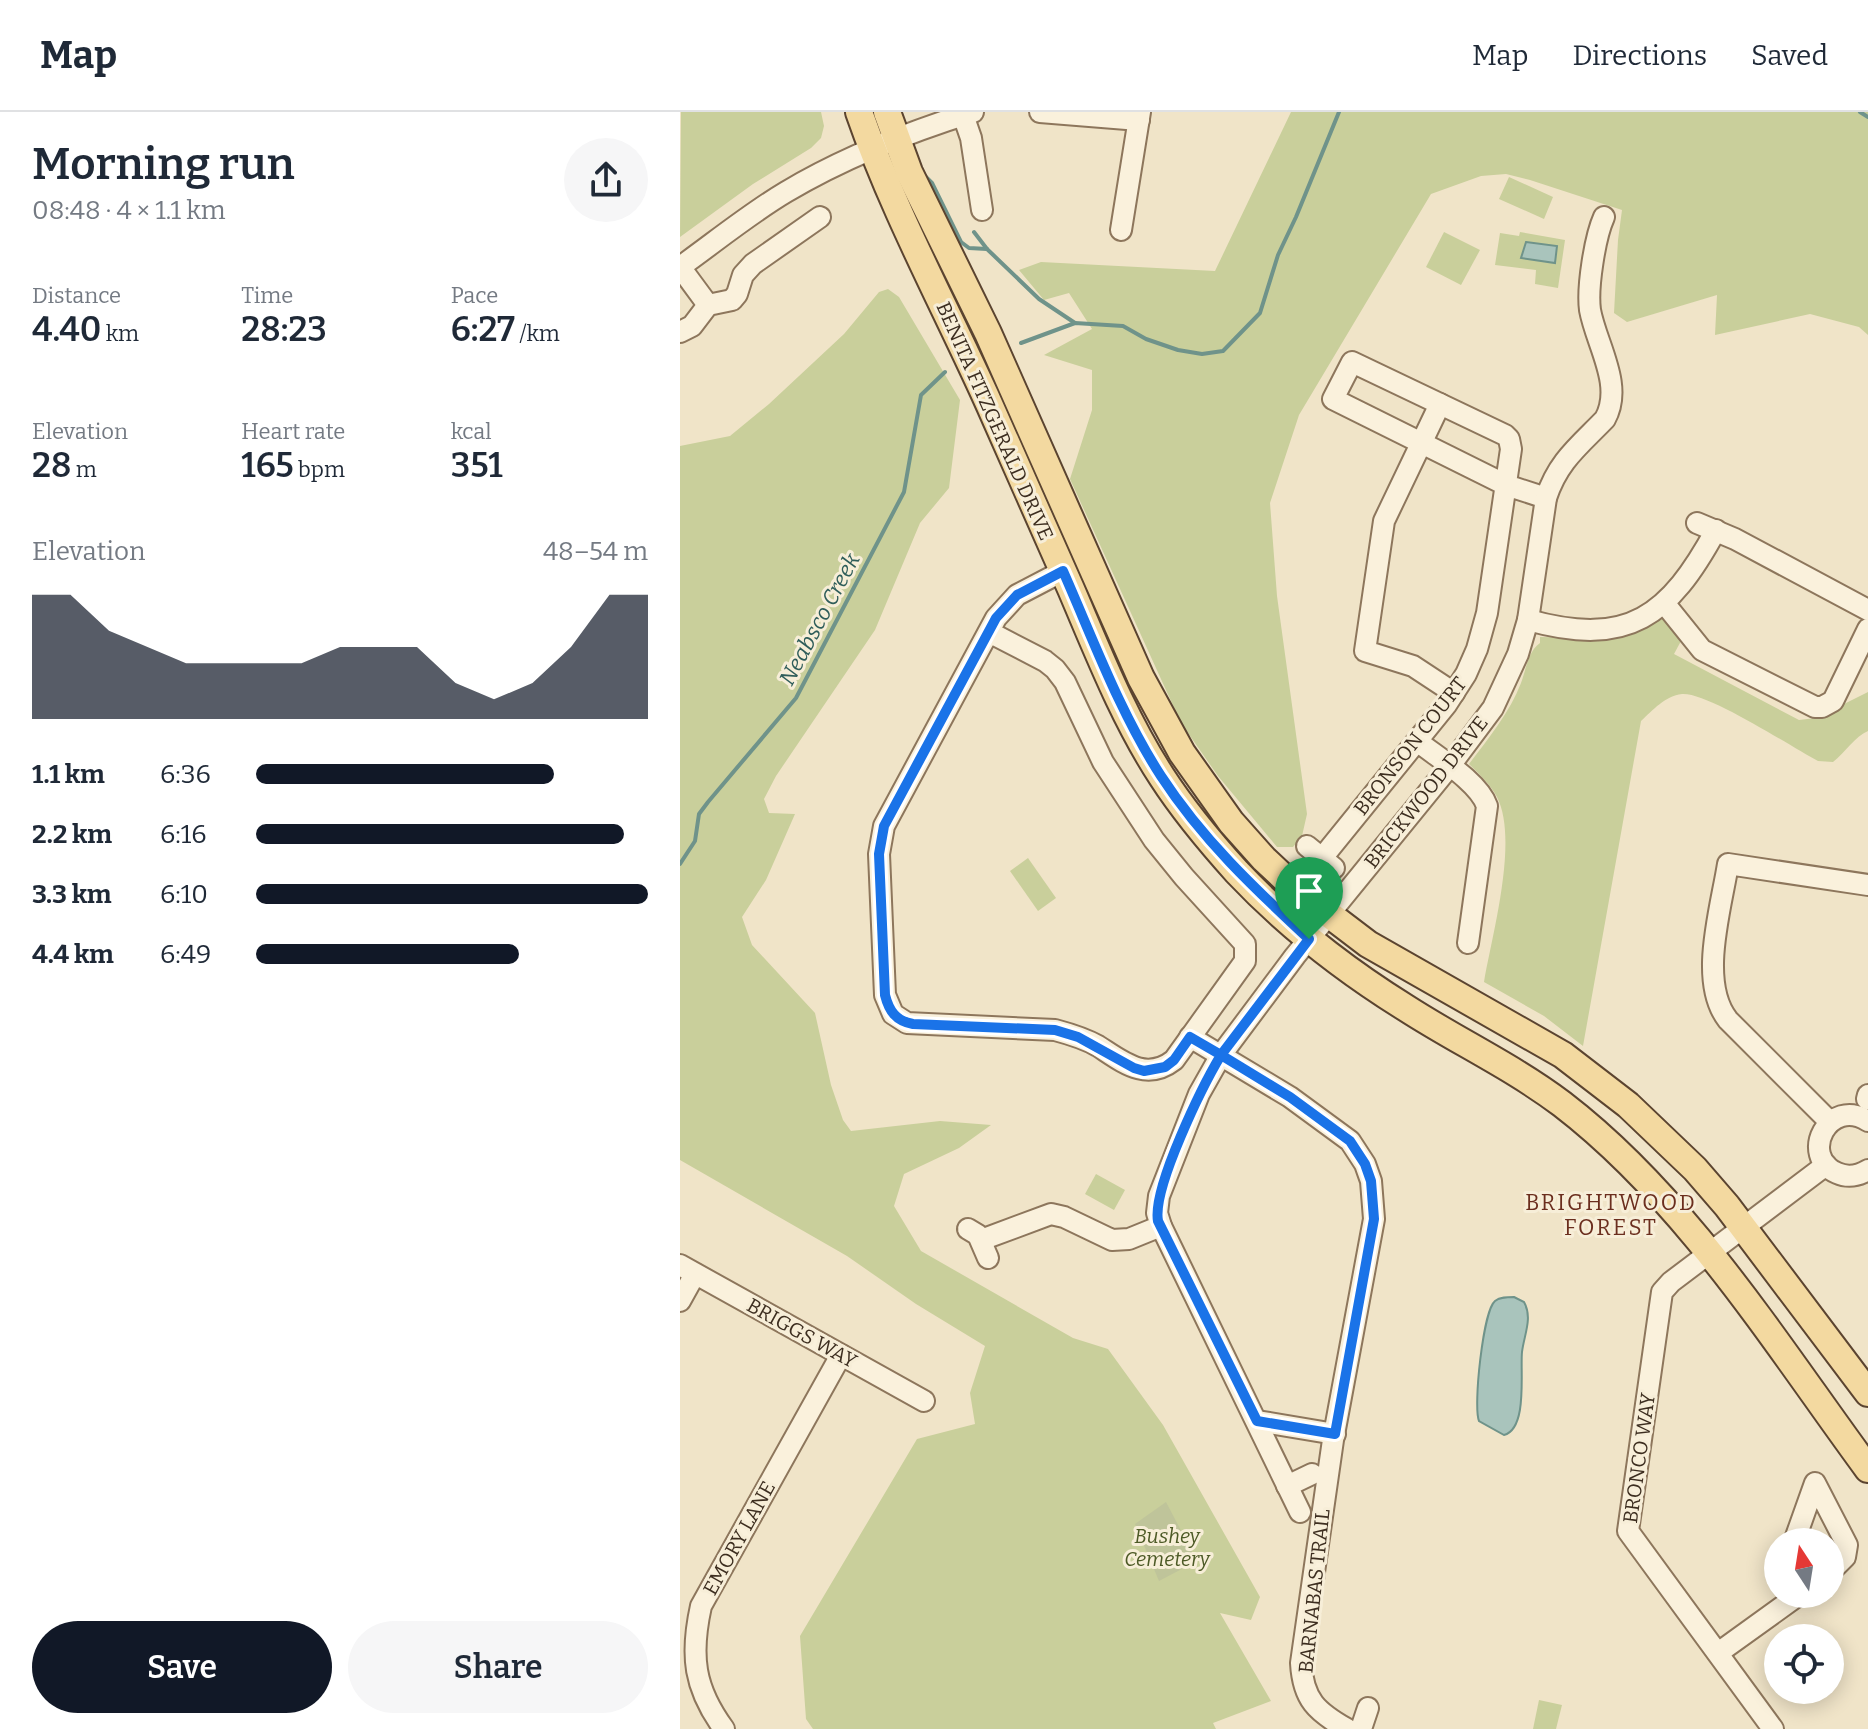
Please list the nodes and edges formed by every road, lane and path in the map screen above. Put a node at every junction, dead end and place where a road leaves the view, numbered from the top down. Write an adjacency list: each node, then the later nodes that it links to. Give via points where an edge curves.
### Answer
1 (859, 112): 7 (main road, BENITA FITZGERALD DRIVE)
2 (887, 112): 6 (main road, BENITA FITZGERALD DRIVE)
3 (1040, 112): 5 (street)
4 (966, 113): 6 (street); 8 (street)
5 (1140, 116): 11 (street)
6 (897, 139): 7 (street); 31 (main road, BENITA FITZGERALD DRIVE, via 1163,722 1231,822)
7 (872, 150): 12 (street, via 785,193); 19 (main road, BENITA FITZGERALD DRIVE)
8 (982, 210)
9 (820, 217): 13 (street, via 753,264 732,300)
10 (1604, 217): 18 (street, BRICKWOOD DRIVE, via 1590,303 1610,382 1607,416 1560,464)
11 (1121, 230)
12 (680, 267): 13 (street)
13 (708, 305): 14 (street, via 692,326)
14 (680, 332)
15 (1440, 404): 16 (street); 16 (street, via 1352,362 1333,399); 17 (street, BRONSON COURT, via 1509,439)
16 (1422, 443): 17 (street); 26 (street, via 1384,521 1365,651 1413,666)
17 (1506, 485): 18 (street); 26 (street, BRONSON COURT, via 1485,624)
18 (1546, 498): 22 (street, BRICKWOOD DRIVE)
19 (1063, 571): 24 (street, via 1017,595); 32 (main road, BENITA FITZGERALD DRIVE, via 1160,775 1230,864)
20 (1665, 604): 21 (street, via 1690,576 1707,526); 22 (street, via 1634,622 1597,629); 25 (street, via 1702,650 1808,705 1822,707 1833,701)
21 (1868, 610)
22 (1528, 620): 28 (street, BRICKWOOD DRIVE, via 1493,708)
23 (1868, 629): 25 (street)
24 (989, 632): 34 (street, via 1055,669 1139,819 1245,944 1245,961); 34 (street, via 884,826 880,841 887,1005 899,1020 913,1024 1067,1033 1144,1071 1165,1067)
25 (1862, 656)
26 (1454, 693): 27 (street, BRONSON COURT)
27 (1417, 741): 28 (street); 29 (street, BRONSON COURT)
28 (1449, 767): 31 (street, BRICKWOOD DRIVE); 33 (street, via 1479,792 1487,806)
29 (1321, 857)
30 (1868, 885): 37 (street, via 1728,864 1712,966 1718,1005)
31 (1328, 915): 32 (street, BRICKWOOD DRIVE); 41 (main road, BENITA FITZGERALD DRIVE, via 1598,1080 1695,1169)
32 (1309, 939): 35 (street, BRICKWOOD DRIVE); 43 (main road, BENITA FITZGERALD DRIVE, via 1408,1010 1559,1102 1629,1162)
33 (1468, 943)
34 (1190, 1037): 35 (street, BARNABAS TRAIL)
35 (1221, 1055): 40 (street, BRICKWOOD DRIVE, via 1162,1185 1157,1213); 50 (street, BARNABAS TRAIL, via 1350,1141 1371,1181 1374,1219)
36 (1868, 1121): 37 (street, via 1846,1115)
37 (1830, 1122): 38 (street, via 1820,1138)
38 (1826, 1165): 39 (street, via 1845,1176); 41 (street, BRONCO WAY)
39 (1868, 1170)
40 (1161, 1226): 42 (street, via 1112,1240 1051,1214); 49 (street)
41 (1744, 1228): 43 (street, BRONCO WAY); 47 (main road, BENITA FITZGERALD DRIVE)
42 (979, 1242)
43 (1710, 1255): 51 (main road, BENITA FITZGERALD DRIVE); 60 (street, BRONCO WAY, via 1662,1292 1628,1531)
44 (688, 1270): 45 (street); 46 (street, BRIGGS WAY)
45 (680, 1301)
46 (841, 1355): 48 (street, BRIGGS WAY); 62 (street, EMORY LANE, via 701,1606 694,1658 699,1685)
47 (1868, 1393)
48 (924, 1401)
49 (1257, 1421): 50 (street); 53 (street)
50 (1335, 1434): 63 (street, BARNABAS TRAIL, via 1301,1663 1313,1704)
51 (1868, 1469)
52 (1312, 1474): 53 (street)
53 (1287, 1486): 54 (street)
54 (1300, 1512)
55 (1799, 1528): 56 (street, via 1815,1483)
56 (1838, 1528)
57 (1844, 1539): 58 (street)
58 (1844, 1558)
59 (1781, 1608): 60 (street)
60 (1718, 1653): 65 (street, BRONCO WAY)
61 (1368, 1708): 64 (street)
62 (724, 1729)
63 (1347, 1729)
64 (1361, 1729)
65 (1773, 1729)

